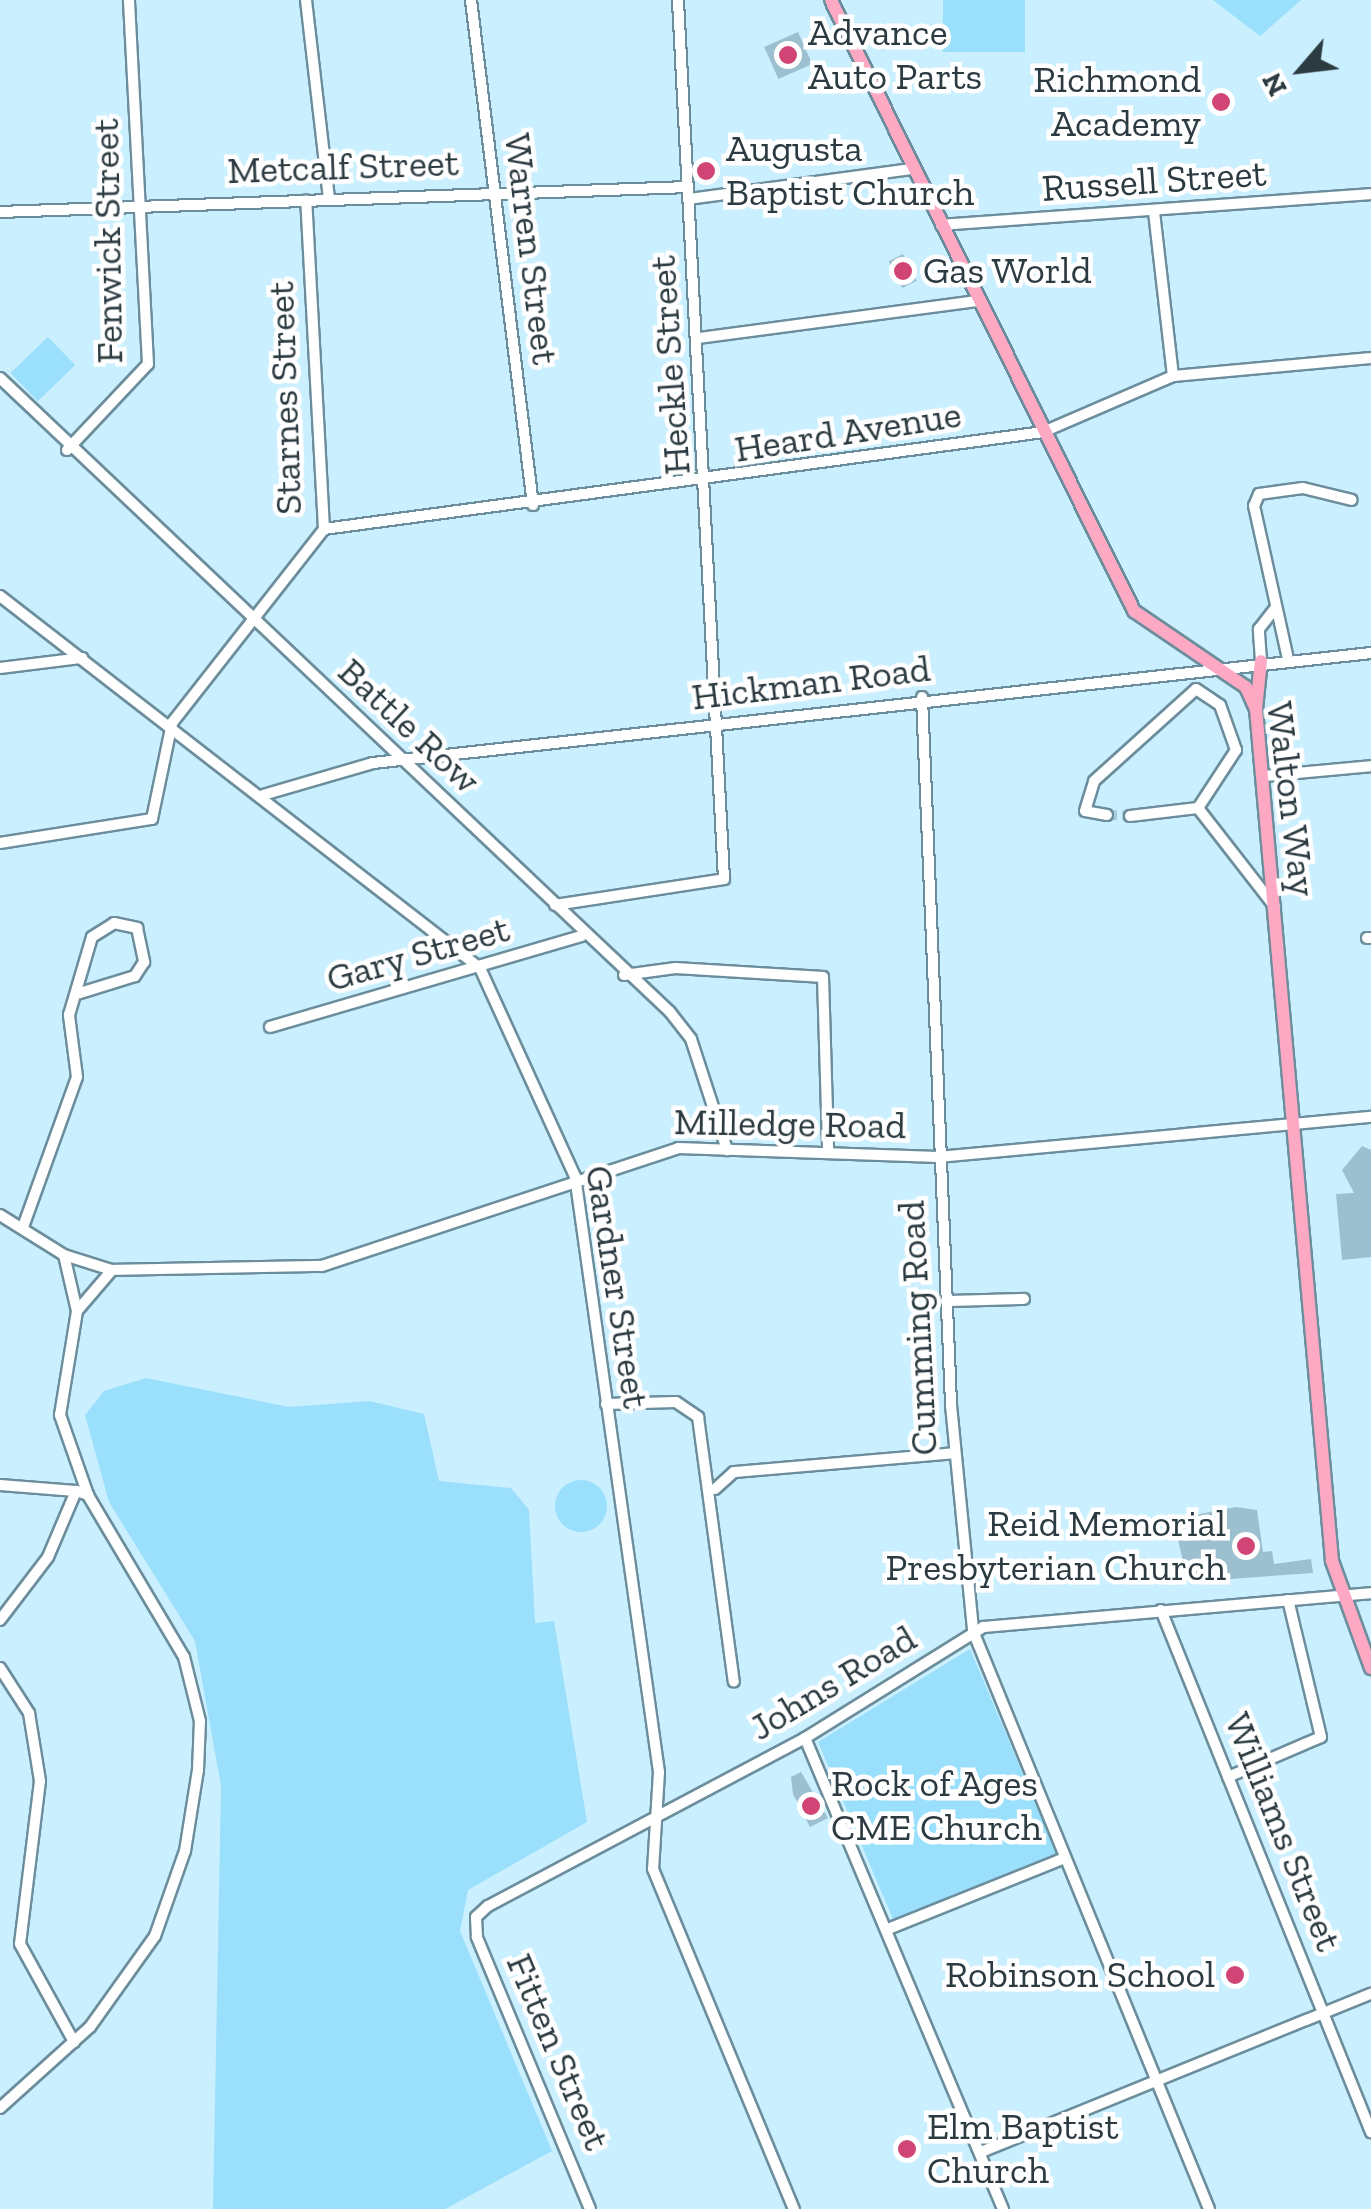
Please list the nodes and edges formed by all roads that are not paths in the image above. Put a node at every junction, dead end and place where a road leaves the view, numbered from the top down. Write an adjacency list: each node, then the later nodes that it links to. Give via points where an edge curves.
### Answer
1 (129, 0): 12 (street, Fenwick Street)
2 (306, 0): 10 (street)
3 (471, 0): 7 (street, Warren Street)
4 (678, 0): 8 (street, Heckle Street)
5 (830, 0): 6 (main road, Walton Way)
6 (912, 168): 8 (street, Metcalf Street); 15 (main road, Walton Way)
7 (492, 191): 8 (street, Metcalf Street); 10 (street, Metcalf Street); 25 (street, Warren Street)
8 (689, 193): 17 (street, Heckle Street)
9 (1371, 194): 14 (street, Russell Street)
10 (329, 198): 11 (street, Metcalf Street)
11 (306, 200): 12 (street, Metcalf Street); 26 (street, Starnes Street)
12 (141, 204): 13 (street, Metcalf Street); 22 (street, Fenwick Street, via 148,364)
13 (0, 212)
14 (1154, 212): 15 (street, Russell Street); 19 (street)
15 (941, 225): 16 (main road, Walton Way)
16 (978, 301): 17 (street); 21 (main road, Walton Way)
17 (699, 338): 23 (street, Heckle Street)
18 (1371, 358): 19 (street, Heard Avenue)
19 (1173, 376): 21 (street, Heard Avenue)
20 (0, 378): 22 (street, Battle Row)
21 (1043, 432): 23 (street, Heard Avenue); 35 (main road, Walton Way, via 1134,611)
22 (67, 450): 29 (street, Battle Row)
23 (708, 484): 25 (street, Heard Avenue); 41 (street, Heckle Street)
24 (1352, 500): 28 (street, via 1324,487 1259,494)
25 (533, 505): 26 (street, Heard Avenue)
26 (324, 529): 29 (street, Starnes Street)
27 (0, 596): 31 (street, Gardner Street)
28 (1274, 610): 32 (street); 33 (street, via 1259,630)
29 (251, 618): 40 (street, Starnes Street); 42 (street, Battle Row)
30 (1371, 653): 32 (street, Hickman Road)
31 (82, 658): 34 (street); 40 (street, Gardner Street)
32 (1288, 659): 33 (street, Hickman Road)
33 (1261, 661): 35 (street, Hickman Road); 39 (main road)
34 (0, 668)
35 (1217, 669): 36 (street, Hickman Road); 39 (main road, Walton Way, via 1246,687)
36 (1200, 673): 37 (street); 38 (street, Hickman Road)
37 (1196, 689): 46 (street, via 1220,704 1236,750); 47 (street, via 1094,781 1084,811)
38 (922, 697): 41 (street, Hickman Road); 61 (street, Cumming Road)
39 (1256, 709): 44 (main road, Walton Way)
40 (172, 724): 45 (street, Gardner Street); 49 (street, via 152,819)
41 (714, 726): 42 (street, Hickman Road); 50 (street, Gary Street, via 724,879)
42 (403, 763): 45 (street, Hickman Road); 50 (street, Battle Row)
43 (1371, 766): 44 (street)
44 (1264, 776): 51 (main road, Walton Way)
45 (263, 795): 53 (street, Gardner Street)
46 (1198, 808): 48 (street); 51 (street)
47 (1107, 815)
48 (1130, 816)
49 (0, 843)
50 (556, 904): 52 (street, Battle Row)
51 (1275, 908): 58 (main road, Walton Way)
52 (582, 936): 53 (street, Gary Street); 54 (street, Battle Row)
53 (480, 968): 56 (street, Gary Street); 62 (street, Gardner Street)
54 (624, 975): 59 (street, Battle Row, via 691,1039); 60 (street, via 676,968 822,976)
55 (80, 993): 55 (street, via 101,926 137,928 144,962 135,976); 64 (street, via 69,1015 76,1077 67,1116)
56 (270, 1027)
57 (1371, 1117): 58 (street, Milledge Road)
58 (1294, 1124): 61 (street, Milledge Road); 77 (main road, Walton Way)
59 (727, 1150): 60 (street, Milledge Road); 62 (street, Milledge Road, via 664,1150)
60 (828, 1150): 61 (street, Milledge Road)
61 (938, 1157): 68 (street, Cumming Road)
62 (575, 1176): 66 (street, Milledge Road, via 322,1266); 70 (street, Gardner Street)
63 (0, 1216): 64 (street, Milledge Road)
64 (22, 1227): 65 (street, Milledge Road)
65 (64, 1255): 66 (street, Milledge Road); 69 (street)
66 (112, 1270): 69 (street)
67 (1024, 1299): 68 (street)
68 (946, 1301): 71 (street, Cumming Road)
69 (77, 1311): 75 (street, via 60,1414)
70 (606, 1404): 73 (street, via 692,1405); 87 (street, Gardner Street, via 659,1772)
71 (954, 1452): 73 (street, via 734,1472); 81 (street, Cumming Road)
72 (0, 1485): 74 (street)
73 (715, 1489): 84 (street)
74 (76, 1490): 75 (street); 80 (street, via 48,1557)
75 (88, 1495): 93 (street, via 168,1619 200,1721 184,1852 155,1936)
76 (1371, 1592): 77 (street, Johns Road)
77 (1342, 1594): 78 (street, Johns Road); 83 (main road, Walton Way)
78 (1288, 1600): 79 (street, Johns Road); 86 (street, via 1321,1737)
79 (1160, 1610): 81 (street, Johns Road); 86 (street, Williams Street)
80 (0, 1620)
81 (973, 1631): 85 (street, Johns Road); 88 (street, Cumming Road)
82 (0, 1668): 93 (street, via 29,1713 40,1781 20,1944)
83 (1371, 1668)
84 (734, 1682)
85 (806, 1738): 87 (street, Johns Road); 90 (street)
86 (1228, 1777): 92 (street, Williams Street)
87 (650, 1821): 89 (street, Johns Road); 99 (street, Gardner Street, via 653,1869)
88 (1066, 1858): 90 (street); 94 (street, Cumming Road)
89 (476, 1917): 98 (street, Fitten Street)
90 (888, 1929): 97 (street)
91 (1371, 1994): 92 (street)
92 (1323, 2013): 94 (street); 96 (street, Williams Street)
93 (74, 2042): 95 (street)
94 (1160, 2082): 97 (street); 101 (street, Cumming Road)
95 (0, 2108)
96 (1371, 2132)
97 (981, 2152): 100 (street)
98 (590, 2209)
99 (794, 2209)
100 (1002, 2209)
101 (1210, 2209)

